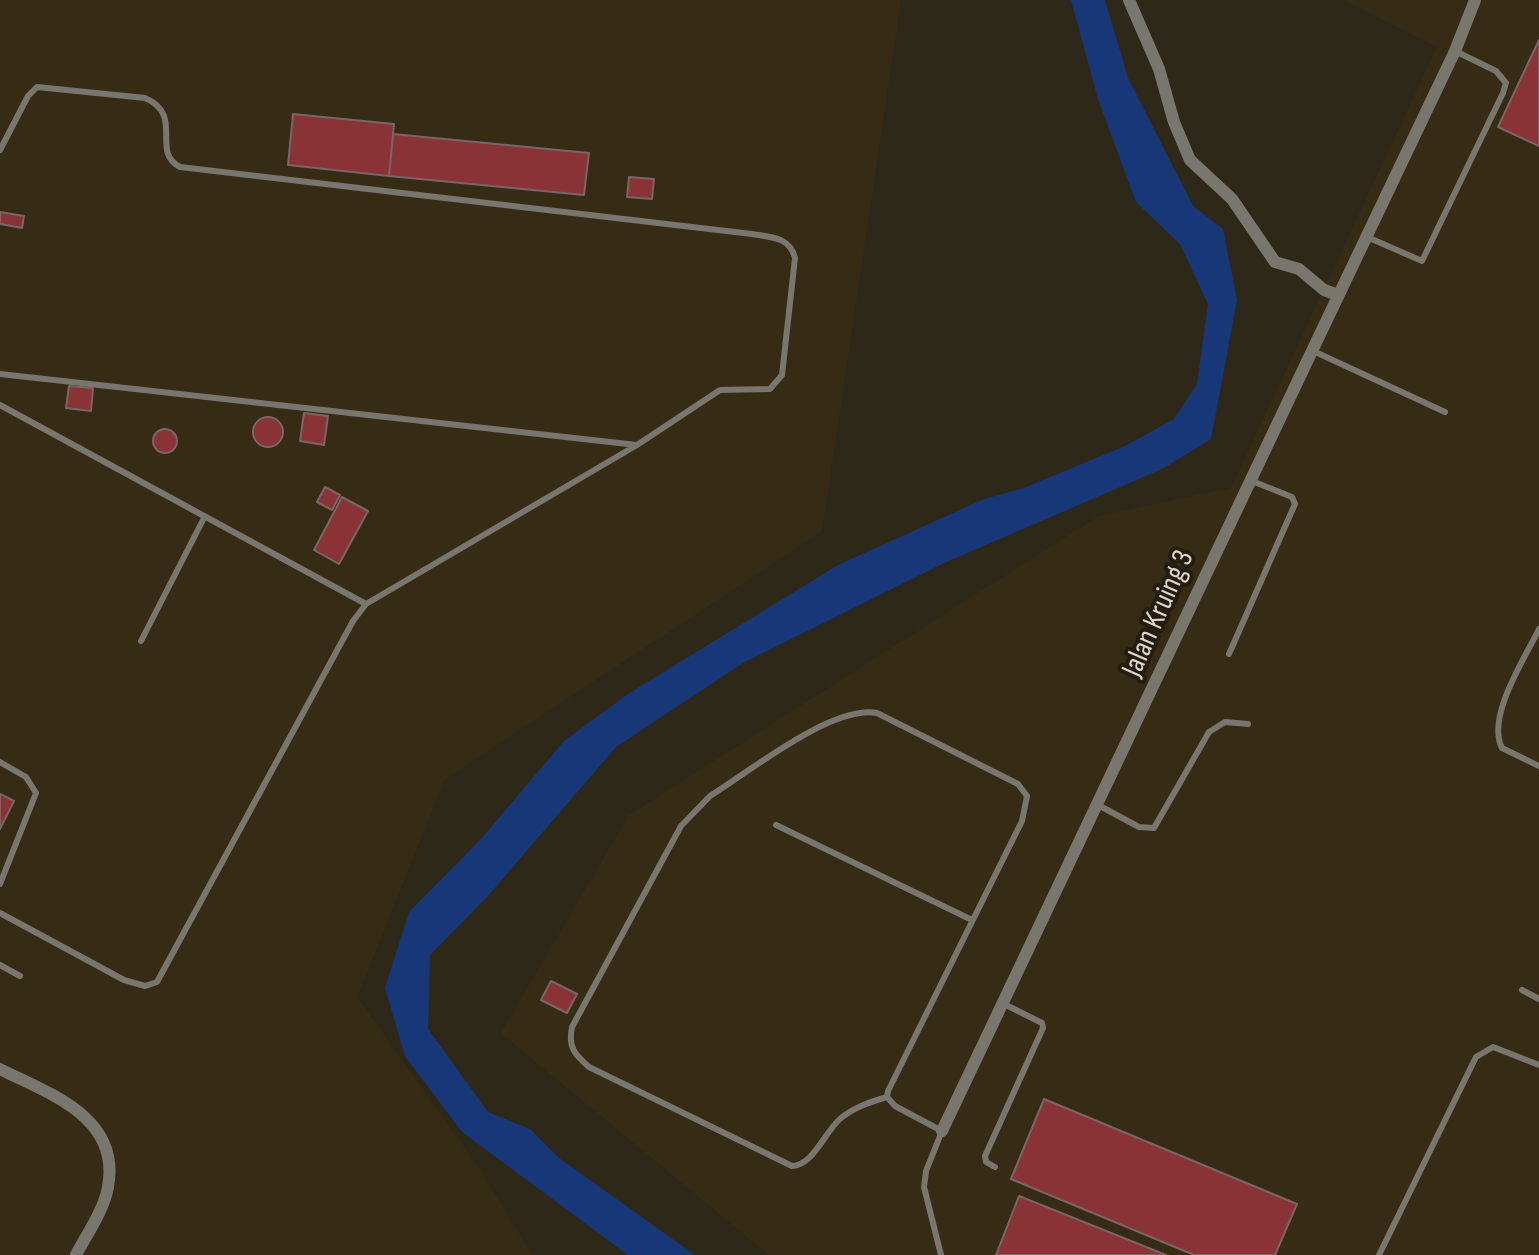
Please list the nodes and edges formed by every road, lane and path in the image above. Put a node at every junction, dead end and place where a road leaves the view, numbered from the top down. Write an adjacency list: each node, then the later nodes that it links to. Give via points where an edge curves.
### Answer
1 (1129, 0): 6 (street, via 1190,160 1232,199 1275,262 1299,269)
2 (1475, 0): 3 (street, Jalan Kruing 3)
3 (1455, 51): 5 (street, Jalan Kruing 3); 5 (lane, via 1496,71 1506,83 1422,261)
4 (0, 150): 11 (lane, via 33,89 58,88 154,102 166,117 171,161 187,168 785,241 795,255 795,274 779,380 764,391 720,390)
5 (1365, 237): 6 (street, Jalan Kruing 3)
6 (1338, 295): 7 (street, Jalan Kruing 3)
7 (1311, 350): 10 (lane); 12 (street, Jalan Kruing 3)
8 (0, 374): 11 (lane)
9 (0, 405): 13 (lane)
10 (1445, 412)
11 (637, 445): 14 (lane)
12 (1248, 480): 17 (lane, via 1292,497 1295,504); 21 (street, Jalan Kruing 3)
13 (204, 518): 14 (lane); 16 (lane)
14 (366, 604): 24 (lane, via 154,985 124,980)
15 (1539, 629): 20 (lane, via 1496,732 1502,748)
16 (141, 641)
17 (1229, 654)
18 (1248, 724): 21 (lane, via 1225,722 1209,732 1154,828 1139,827)
19 (0, 762): 23 (lane, via 26,777 36,793)
20 (1539, 766)
21 (1100, 806): 30 (street, Jalan Kruing 3)
22 (776, 825): 25 (lane)
23 (0, 884)
24 (0, 913)
25 (972, 920): 33 (lane); 33 (lane, via 1022,821 1025,791 877,713 836,717 710,796 681,826 569,1040 589,1067 792,1166 806,1161 837,1121)
26 (0, 965): 27 (lane)
27 (20, 976)
28 (1522, 990): 29 (lane)
29 (1539, 999)
30 (1003, 1004): 34 (street, Jalan Kruing 3); 35 (lane, via 1043,1028 985,1156)
31 (1539, 1065): 38 (lane, via 1493,1047 1476,1057)
32 (0, 1069): 36 (street, via 80,1110 105,1145 108,1188)
33 (887, 1097): 34 (lane)
34 (942, 1131): 37 (lane, Jalan Kruing 3, via 924,1187)
35 (995, 1167)
36 (76, 1255)
37 (941, 1255)
38 (1379, 1255)

